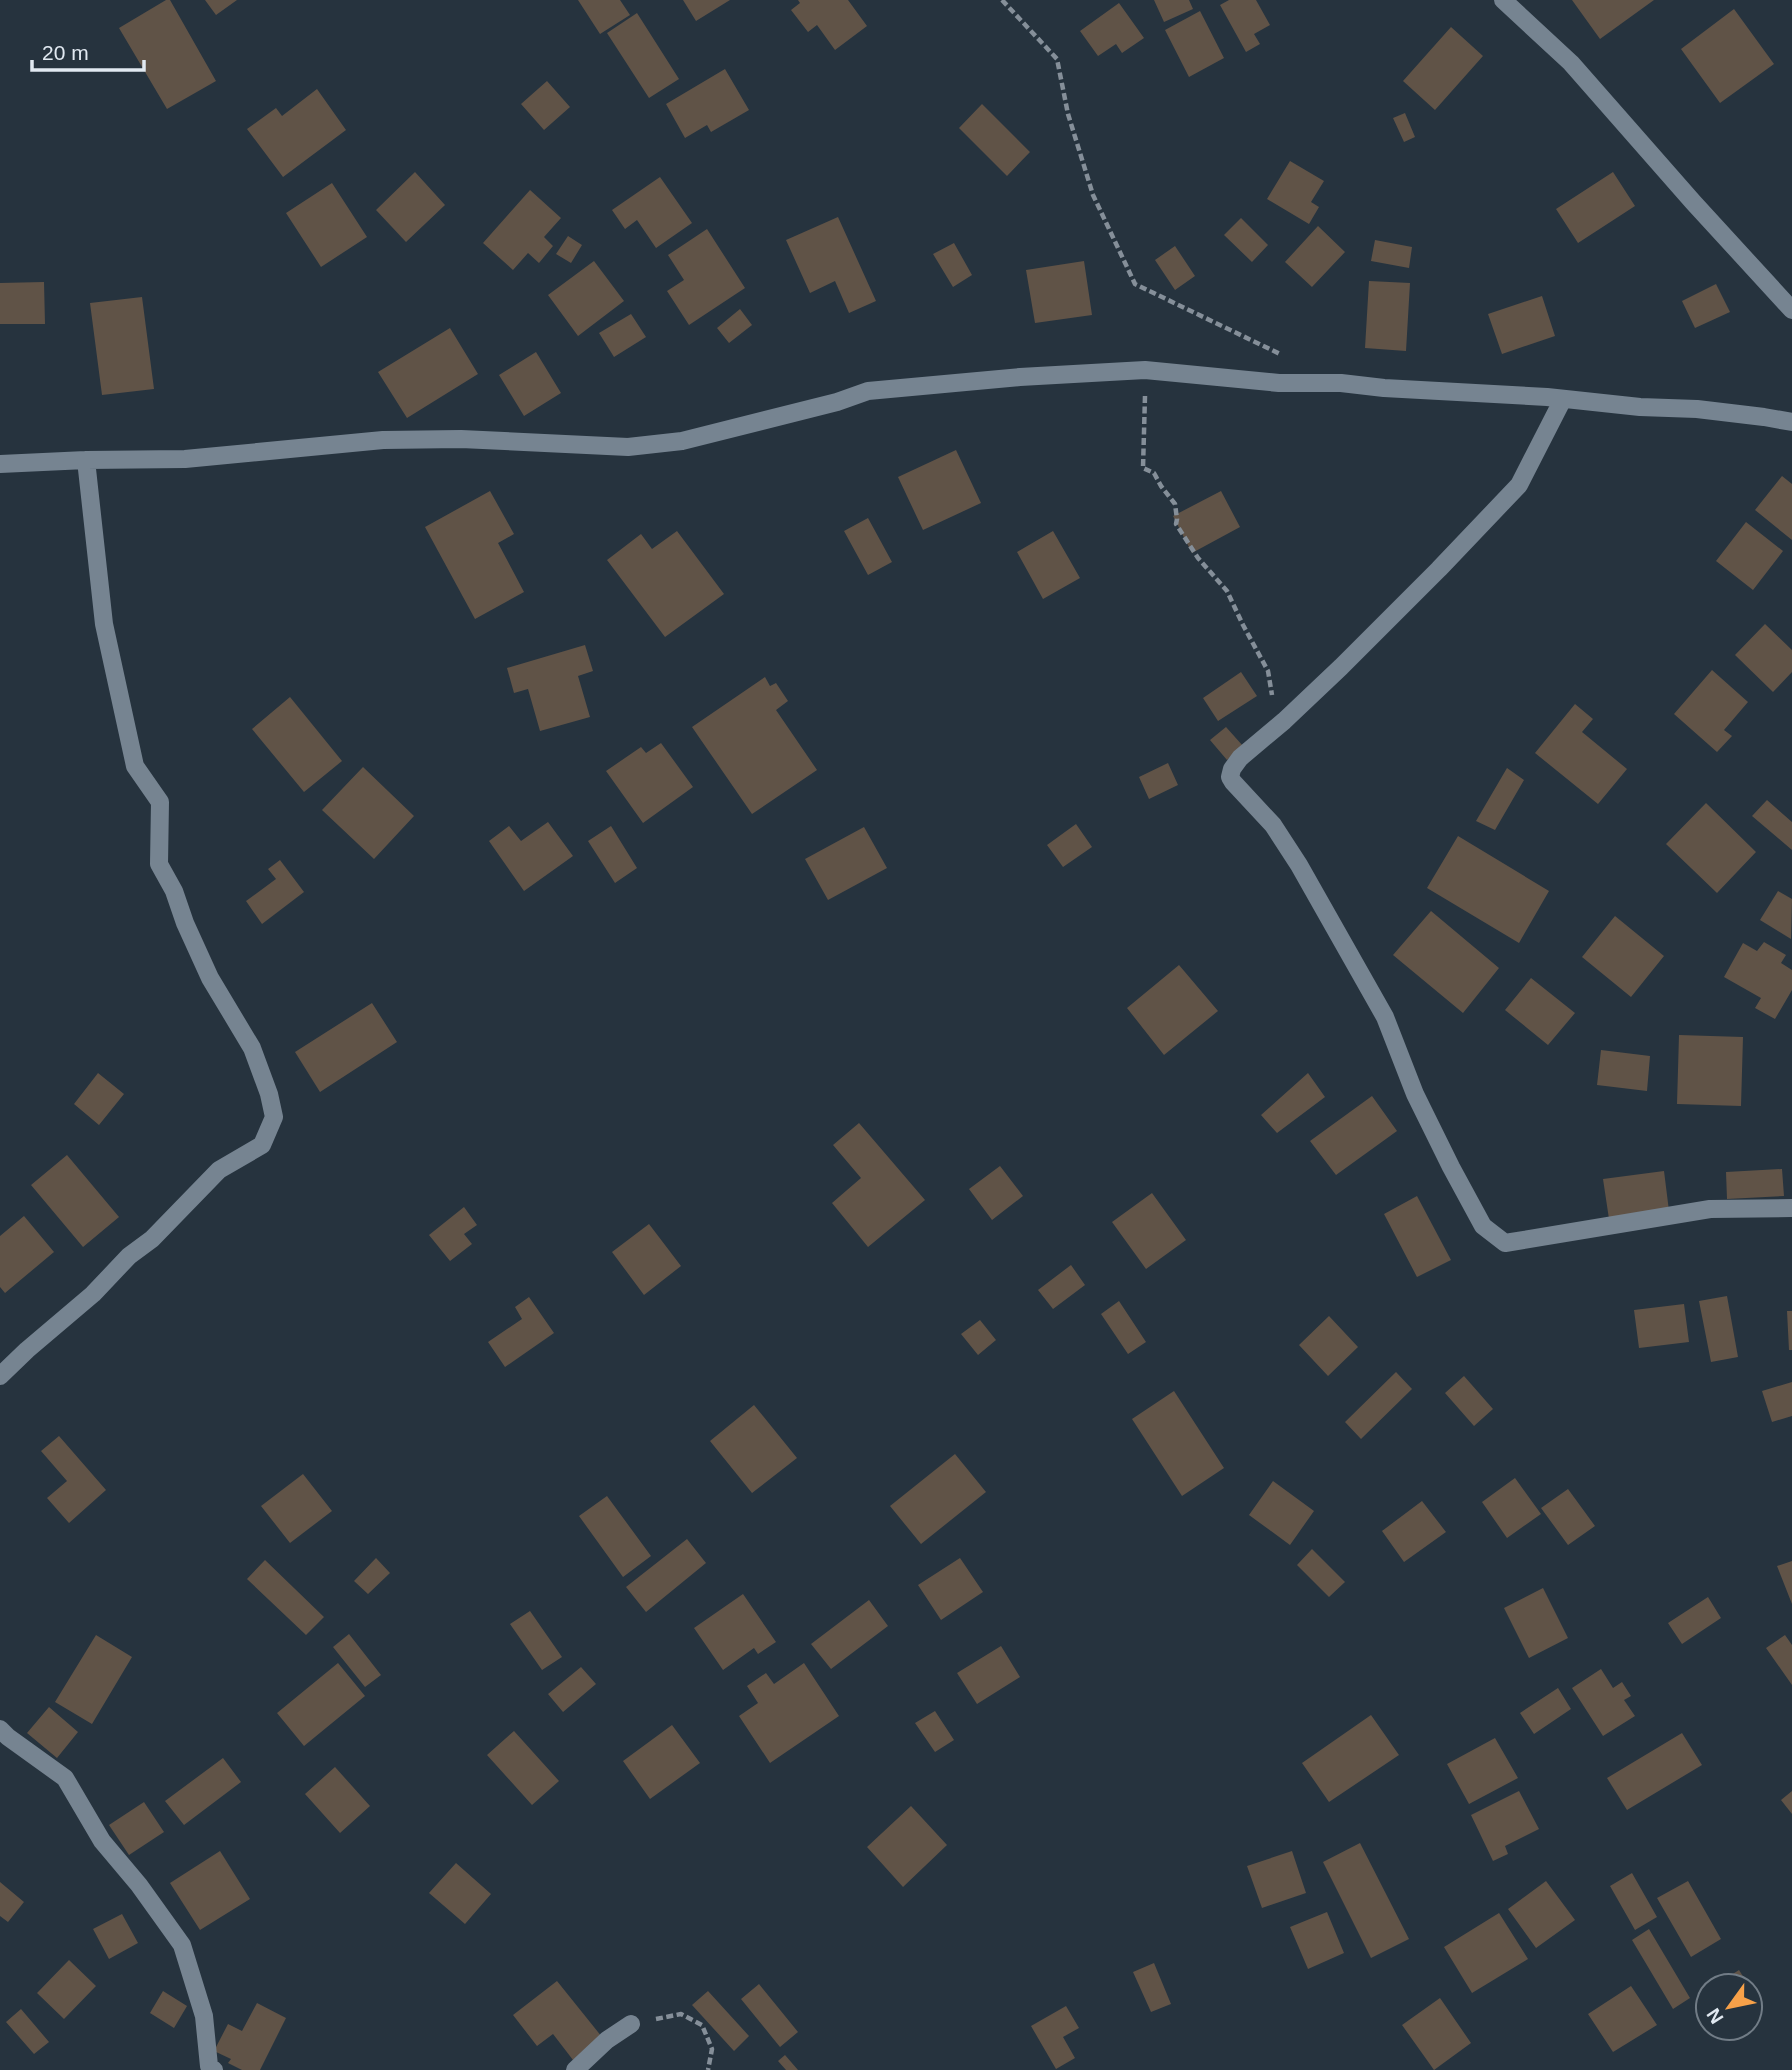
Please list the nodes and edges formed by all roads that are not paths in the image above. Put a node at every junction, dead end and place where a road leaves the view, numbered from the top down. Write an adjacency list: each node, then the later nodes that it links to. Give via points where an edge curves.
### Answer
1 (1503, 0): 2 (street, via 1571,63)
2 (1792, 310)
3 (1563, 399): 4 (street); 5 (street, via 1279,383 1145,370 868,391 682,441 628,447 383,440 185,459); 7 (street, via 1519,485 1284,721 1240,758 1230,777 1273,825 1299,865 1385,1017 1415,1094 1483,1226 1505,1243 1710,1209)
4 (1792, 422)
5 (86, 460): 6 (street); 8 (street, via 104,624 135,766 160,802 159,864 210,978 252,1048 274,1117 262,1145 219,1170 152,1239)
6 (0, 464)
7 (1792, 1208)
8 (0, 1376)
9 (0, 1729): 11 (street, via 65,1778 102,1841 182,1945 204,2016 209,2066)
10 (631, 2024): 12 (street)
11 (214, 2070)
12 (575, 2070)

